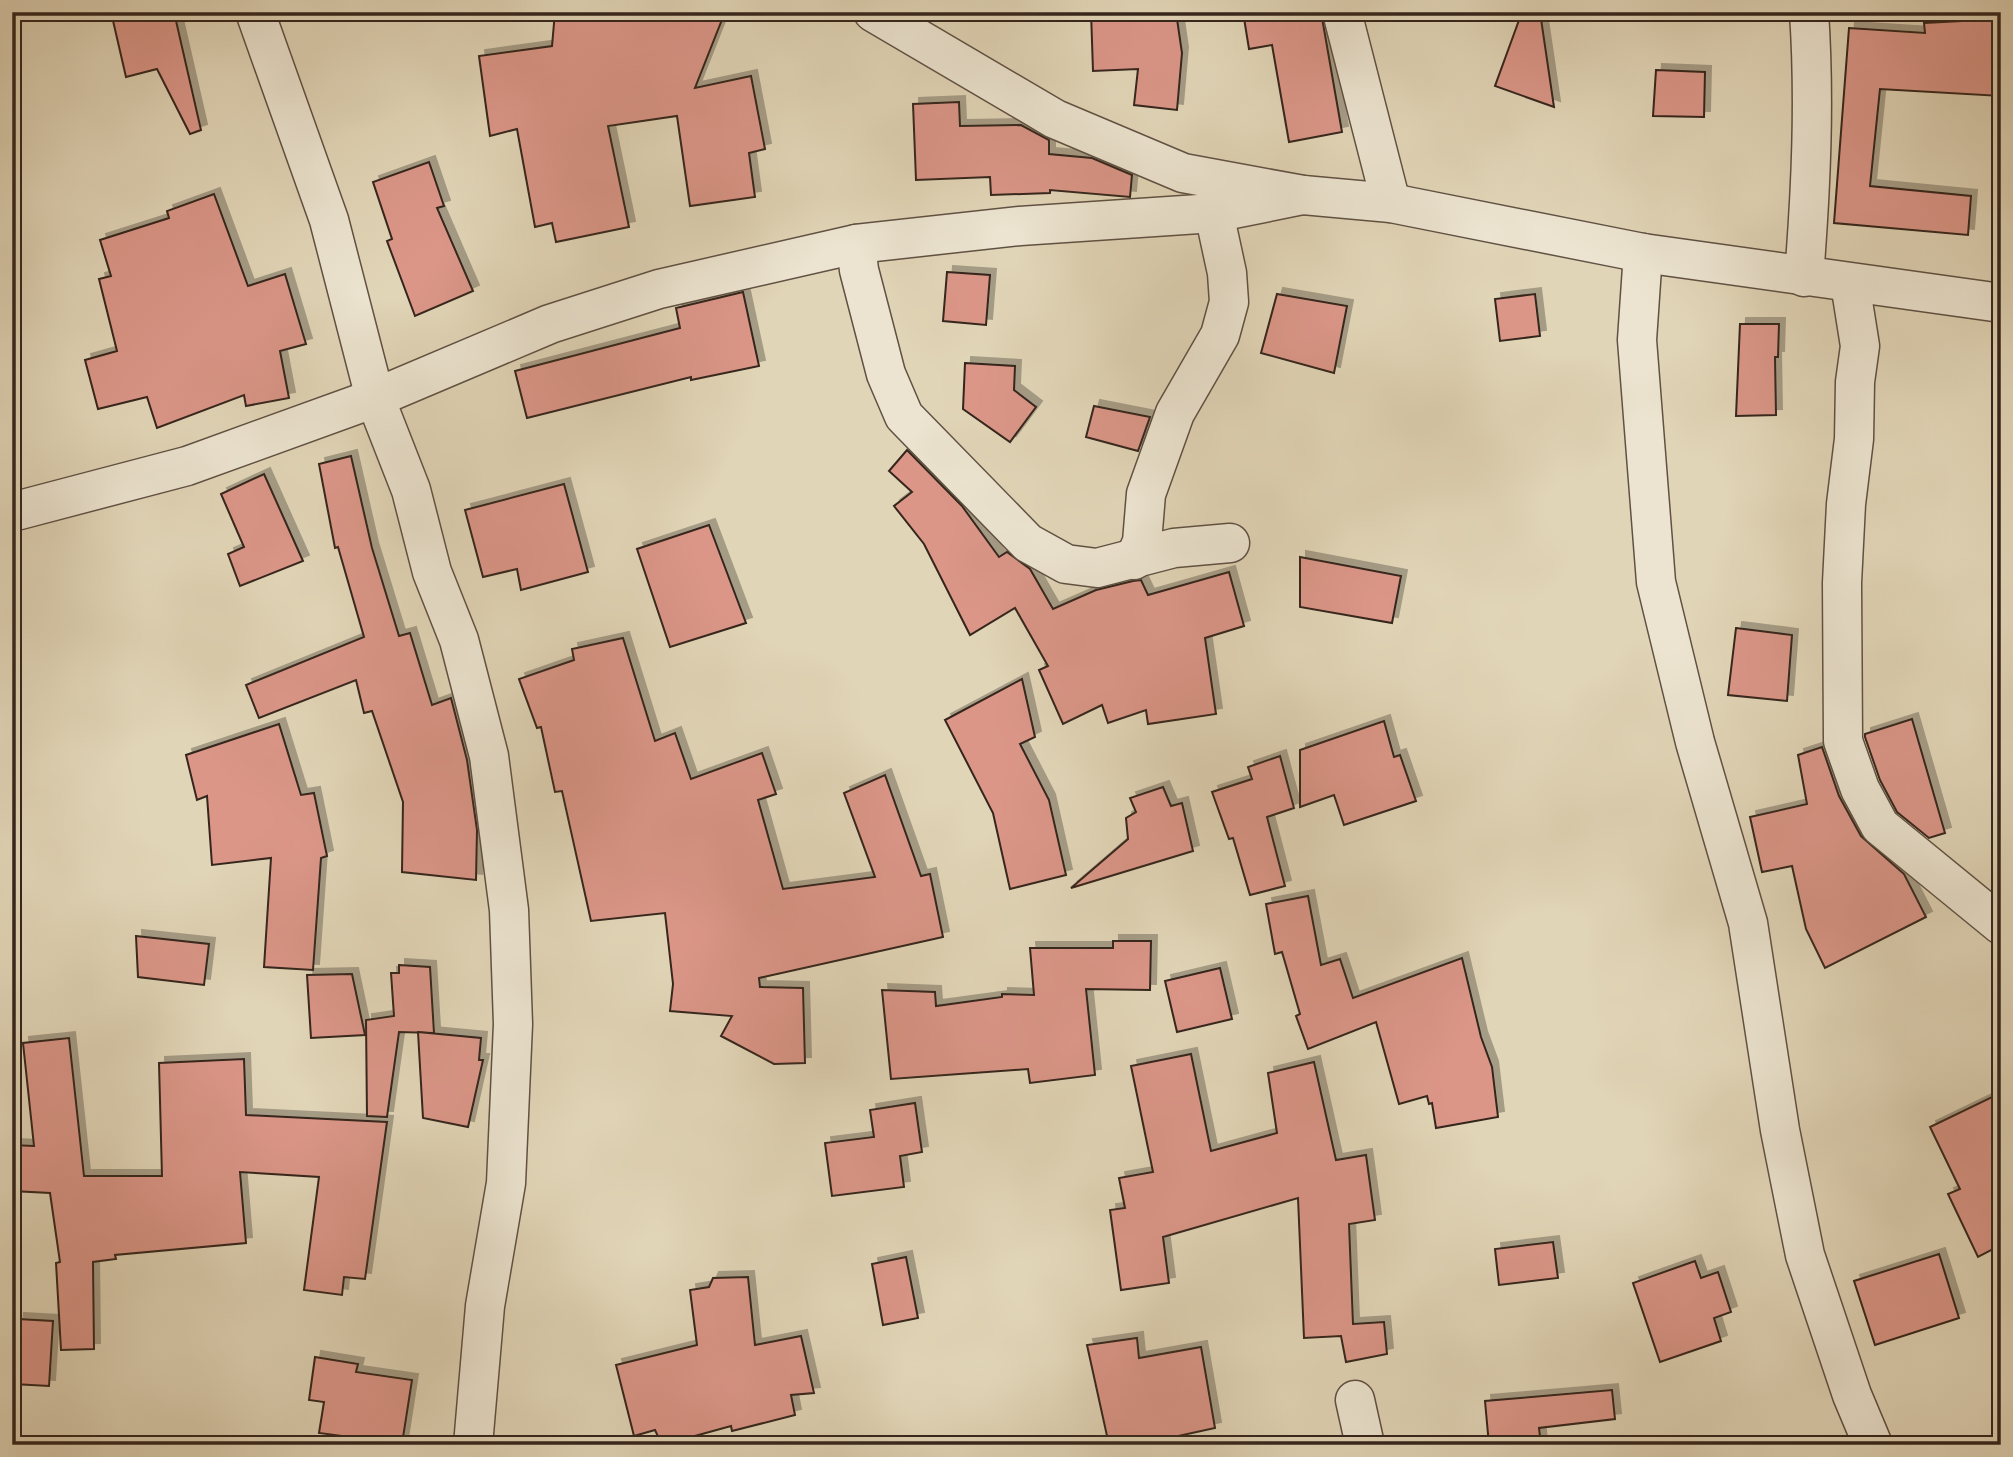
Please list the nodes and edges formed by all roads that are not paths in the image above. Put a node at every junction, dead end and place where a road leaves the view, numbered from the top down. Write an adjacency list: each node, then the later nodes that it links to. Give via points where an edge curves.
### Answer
1 (255, 12): 13 (street, via 329,220)
2 (873, 12): 5 (street, via 1055,119 1154,163 1226,183)
3 (1342, 12): 6 (street)
4 (1809, 12): 10 (street, via 1814,86)
5 (1303, 195): 6 (street); 7 (street)
6 (1391, 203): 9 (street)
7 (1213, 213): 8 (street, via 1020,226); 16 (street, via 1229,302 1220,335 1175,414 1146,494 1142,542)
8 (856, 244): 13 (street, via 596,307); 16 (street, via 886,374 904,416 1028,543 1066,564 1097,568)
9 (1643, 253): 10 (street); 21 (street, via 1637,340 1656,582 1695,743 1748,923 1805,1255)
10 (1804, 277): 11 (street)
11 (1850, 283): 12 (street); 17 (street, via 1860,345 1842,583 1843,741 1860,789 1880,825)
12 (2001, 303)
13 (375, 398): 14 (street, via 187,466); 19 (street, via 411,490 432,572 459,640 489,756 509,910 513,1024 506,1183 485,1306)
14 (12, 512)
15 (1230, 543): 16 (street, via 1174,548)
16 (1134, 560)
17 (2001, 925)
18 (1355, 1400): 20 (street)
19 (473, 1445)
20 (1365, 1445)
21 (1873, 1445)

